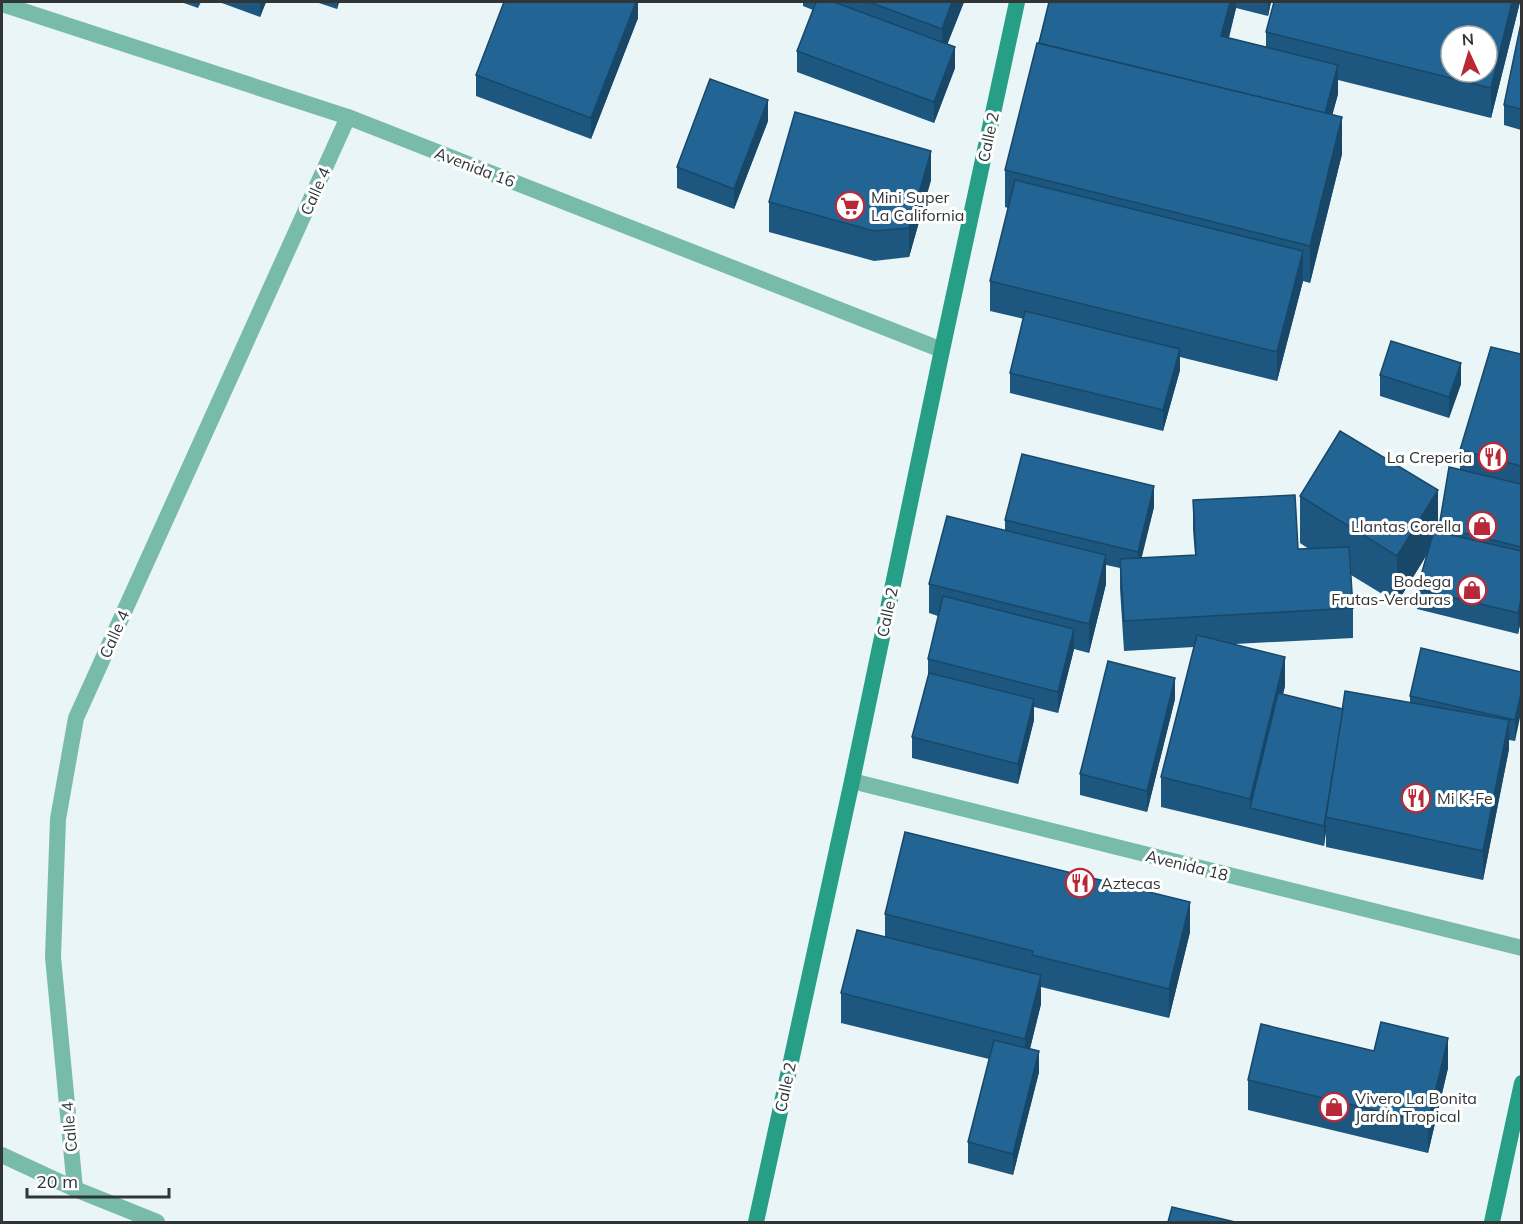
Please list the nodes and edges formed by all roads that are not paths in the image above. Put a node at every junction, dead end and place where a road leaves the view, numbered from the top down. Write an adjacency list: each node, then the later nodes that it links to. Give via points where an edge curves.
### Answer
1 (1017, 2): 4 (main road, Calle 2)
2 (2, 4): 3 (street, Avenida 16)
3 (348, 117): 4 (street, Avenida 16); 9 (street, Calle 4, via 76,718 58,819 53,957)
4 (942, 351): 5 (main road, Calle 2)
5 (852, 781): 6 (street, Avenida 18); 11 (main road, Calle 2)
6 (1521, 948)
7 (1521, 1083): 12 (main road)
8 (2, 1155): 9 (street)
9 (75, 1189): 10 (street)
10 (157, 1222)
11 (756, 1222)
12 (1492, 1222)

